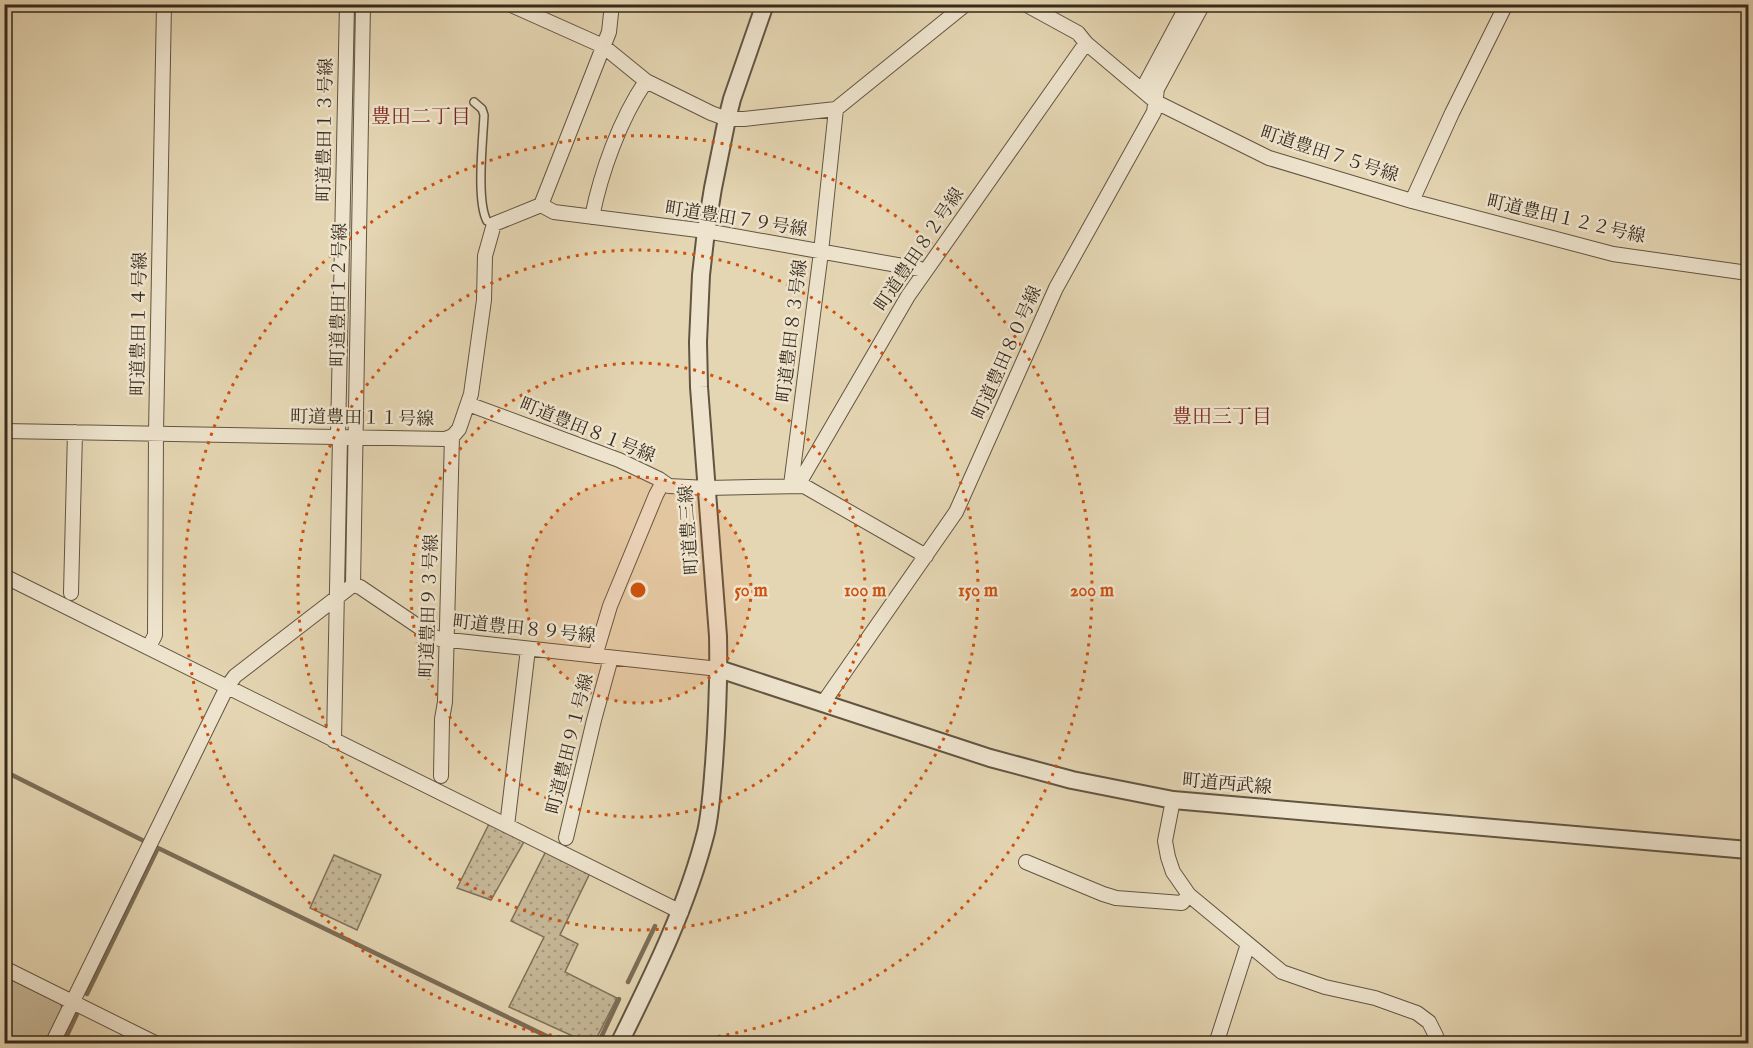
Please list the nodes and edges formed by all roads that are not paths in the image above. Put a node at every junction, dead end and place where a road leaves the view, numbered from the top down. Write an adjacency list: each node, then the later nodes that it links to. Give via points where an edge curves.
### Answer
1 (164, 4): 31 (street, 町道豊田１４号線)
2 (347, 4): 33 (street, 町道豊田１３号線)
3 (363, 4): 34 (street, 町道豊田１２号線)
4 (509, 4): 13 (street)
5 (612, 4): 13 (street)
6 (765, 4): 19 (street, 町道豊三線)
7 (966, 4): 18 (street)
8 (1188, 4): 15 (street)
9 (1203, 4): 17 (street, 町道豊田８０号線, via 1157,89)
10 (1506, 4): 20 (street, 町道豊田７５号線)
11 (1026, 5): 12 (street, 町道豊田７５号線, via 1078,33)
12 (1086, 43): 15 (street, 町道豊田７５号線); 26 (street, 町道豊田８２号線)
13 (603, 46): 14 (street); 21 (street)
14 (646, 81): 19 (street); 22 (street, via 613,147)
15 (1142, 90): 17 (street, 町道豊田７５号線)
16 (474, 102): 23 (lane, via 484,115 484,215)
17 (1156, 102): 20 (street, 町道豊田７５号線, via 1269,158); 38 (street, 町道豊田８０号線, via 1056,288 963,501)
18 (836, 109): 19 (street); 25 (street, 町道豊田８３号線)
19 (727, 119): 24 (street, 町道豊三線)
20 (1412, 201): 27 (street, 町道豊田１２２号線, via 1612,254)
21 (541, 205): 22 (street, 町道豊田７９号線, via 554,212); 23 (street)
22 (592, 217): 24 (street, 町道豊田７９号線)
23 (494, 224): 28 (street, 町道豊田１１号線, via 485,256 480,336)
24 (706, 231): 25 (street, 町道豊田７９号線); 37 (street, 町道豊三線, via 698,342)
25 (821, 252): 26 (street, 町道豊田７９号線, via 920,269); 36 (street, 町道豊田８３号線)
26 (924, 273): 36 (street, 町道豊田８２号線)
27 (1749, 273)
28 (468, 404): 32 (street, 町道豊田１１号線, via 459,429); 35 (street, 町道豊田８１号線, via 619,460)
29 (4, 431): 30 (street, 町道豊田１１号線)
30 (75, 432): 31 (street, 町道豊田１１号線); 41 (street)
31 (156, 434): 33 (street, 町道豊田１１号線); 43 (street, 町道豊田１４号線, via 155,635)
32 (452, 436): 34 (street, 町道豊田１１号線); 42 (street, 町道豊田９３号線)
33 (339, 437): 34 (street, 町道豊田１１号線); 40 (street, 町道豊田１３号線)
34 (355, 437): 40 (street, 町道豊田１２号線)
35 (663, 482): 37 (street, 町道豊田８１号線, via 669,486); 45 (street, via 610,606)
36 (794, 485): 37 (street, 町道豊田８１号線); 38 (street, 町道豊田８１号線, via 804,486)
37 (707, 488): 47 (street, 町道豊三線)
38 (926, 556): 49 (street, 町道豊田８０号線)
39 (4, 576): 43 (street)
40 (346, 591): 42 (street, 町道豊田８９号線, via 360,586 434,637); 48 (street, via 235,676); 50 (street)
41 (71, 593)
42 (447, 640): 44 (street, 町道豊田８９号線); 51 (street, 町道豊田９３号線)
43 (150, 645): 48 (street)
44 (528, 649): 45 (street, 町道豊田８９号線); 53 (street)
45 (595, 656): 46 (street, 町道豊田８９号線)
46 (611, 658): 47 (street, 町道豊田８９号線); 54 (street, 町道豊田９１号線)
47 (719, 669): 49 (street, 町道西武線); 58 (street, 町道豊三線, via 706,831)
48 (229, 685): 50 (street); 61 (street)
49 (823, 703): 52 (street, 町道西武線, via 990,758 1084,783)
50 (339, 740): 53 (street)
51 (441, 776)
52 (1173, 800): 55 (street, 町道西武線); 57 (street, via 1165,841 1173,872)
53 (508, 824): 58 (street)
54 (566, 838)
55 (1749, 850)
56 (1026, 862): 57 (street, via 1116,898 1182,903)
57 (1189, 896): 59 (street)
58 (681, 912): 64 (street, 町道豊三線)
59 (1248, 944): 65 (street); 66 (street, via 1282,972 1417,1013 1430,1022)
60 (4, 968): 61 (street)
61 (73, 1002): 62 (street); 63 (street)
62 (52, 1044)
63 (157, 1044)
64 (619, 1044)
65 (1216, 1044)
66 (1436, 1044)

